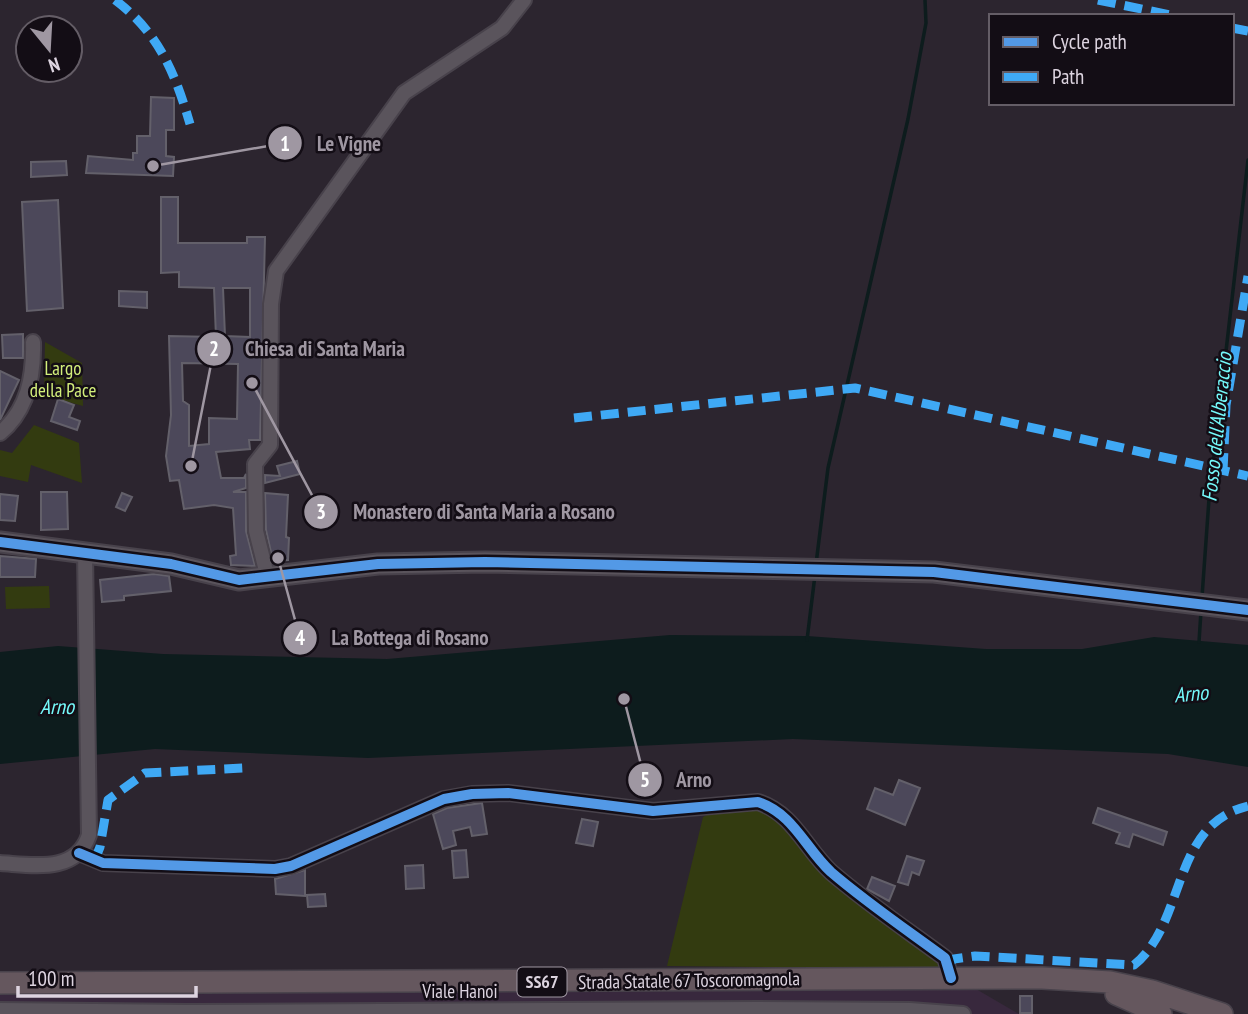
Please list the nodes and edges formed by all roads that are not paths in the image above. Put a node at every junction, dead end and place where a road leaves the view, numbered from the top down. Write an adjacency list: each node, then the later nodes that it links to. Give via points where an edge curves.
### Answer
1 (524, 0): 6 (street, via 502,28 404,93 276,271 271,304 270,446 255,464 256,531)
2 (33, 342): 3 (street, via 31,382 19,411)
3 (0, 433)
4 (0, 542): 5 (main road)
5 (85, 552): 6 (main road, via 171,564 233,579); 8 (street, via 90,798 89,835)
6 (267, 575): 7 (main road, via 378,564 485,562 933,572)
7 (1248, 610)
8 (79, 853): 9 (street, via 61,864); 10 (street, via 103,863 275,869 444,799 472,794 508,793 653,811 758,802 788,818 828,869 945,958)
9 (0, 863)
10 (951, 978): 11 (main road, Strada Statale 67 Toscoromagnola / SS67); 12 (main road, Strada Statale 67 Toscoromagnola / SS67)
11 (1084, 982): 16 (main road, Strada Statale 67 Toscoromagnola / SS67); 17 (main road, Strada Statale 67 Toscoromagnola / SS67, via 1152,991)
12 (0, 984)
13 (0, 1010): 14 (street, Viale Hanoi)
14 (352, 1012): 15 (street, Viale Hanoi, via 816,1009)
15 (963, 1014)
16 (1161, 1014)
17 (1222, 1014)

